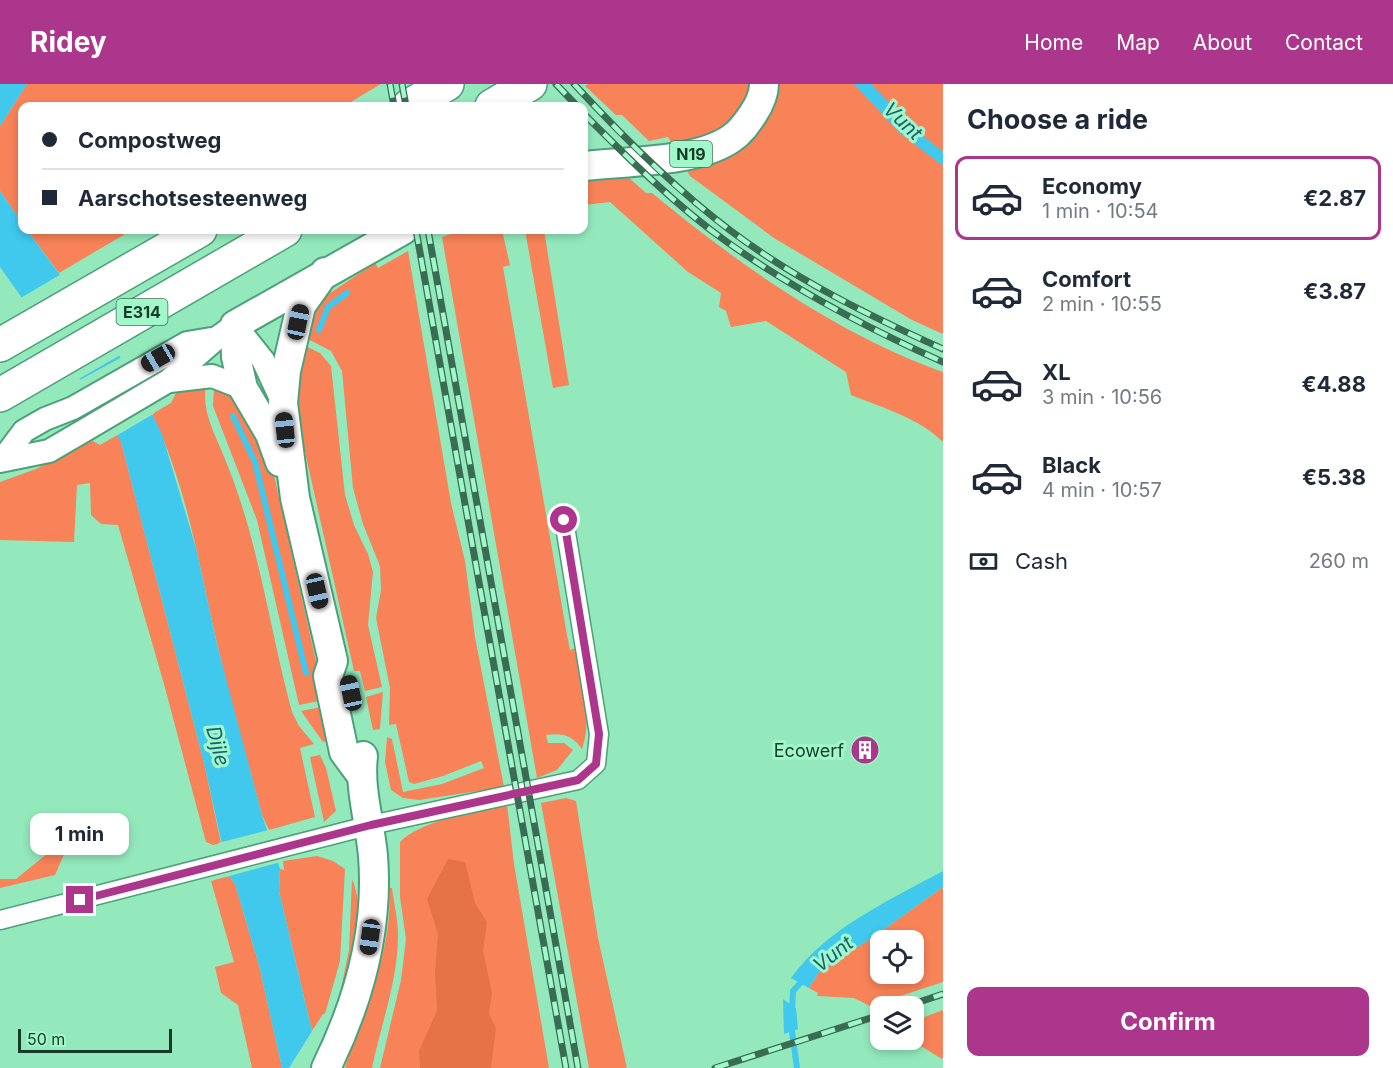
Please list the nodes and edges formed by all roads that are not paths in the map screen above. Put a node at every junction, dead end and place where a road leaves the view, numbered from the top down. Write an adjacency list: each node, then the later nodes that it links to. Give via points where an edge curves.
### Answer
1 (447, 84): 4 (highway)
2 (530, 84): 5 (highway)
3 (764, 84): 6 (main road, N19, via 759,106 732,139 687,155)
4 (416, 102)
5 (499, 102)
6 (588, 166)
7 (193, 234): 12 (highway, E314)
8 (278, 234): 15 (highway, E314)
9 (396, 234): 10 (main road)
10 (325, 272): 11 (main road); 16 (main road, via 302,306 286,371)
11 (226, 332): 13 (street); 14 (main road); 16 (street, via 262,360); 17 (street, via 187,343 73,408 24,431)
12 (0, 345)
13 (168, 381): 14 (street, via 212,376); 17 (street, via 49,451)
14 (243, 388): 18 (main road, via 270,434)
15 (0, 395)
16 (283, 403): 18 (main road)
17 (1, 460)
18 (295, 498): 20 (main road, via 333,661 347,674 364,748 361,775)
19 (564, 520): 20 (street, via 599,734 596,764 578,780)
20 (371, 825): 21 (street); 22 (main road, via 373,915 366,959 355,1003)
21 (0, 921)
22 (326, 1068)

